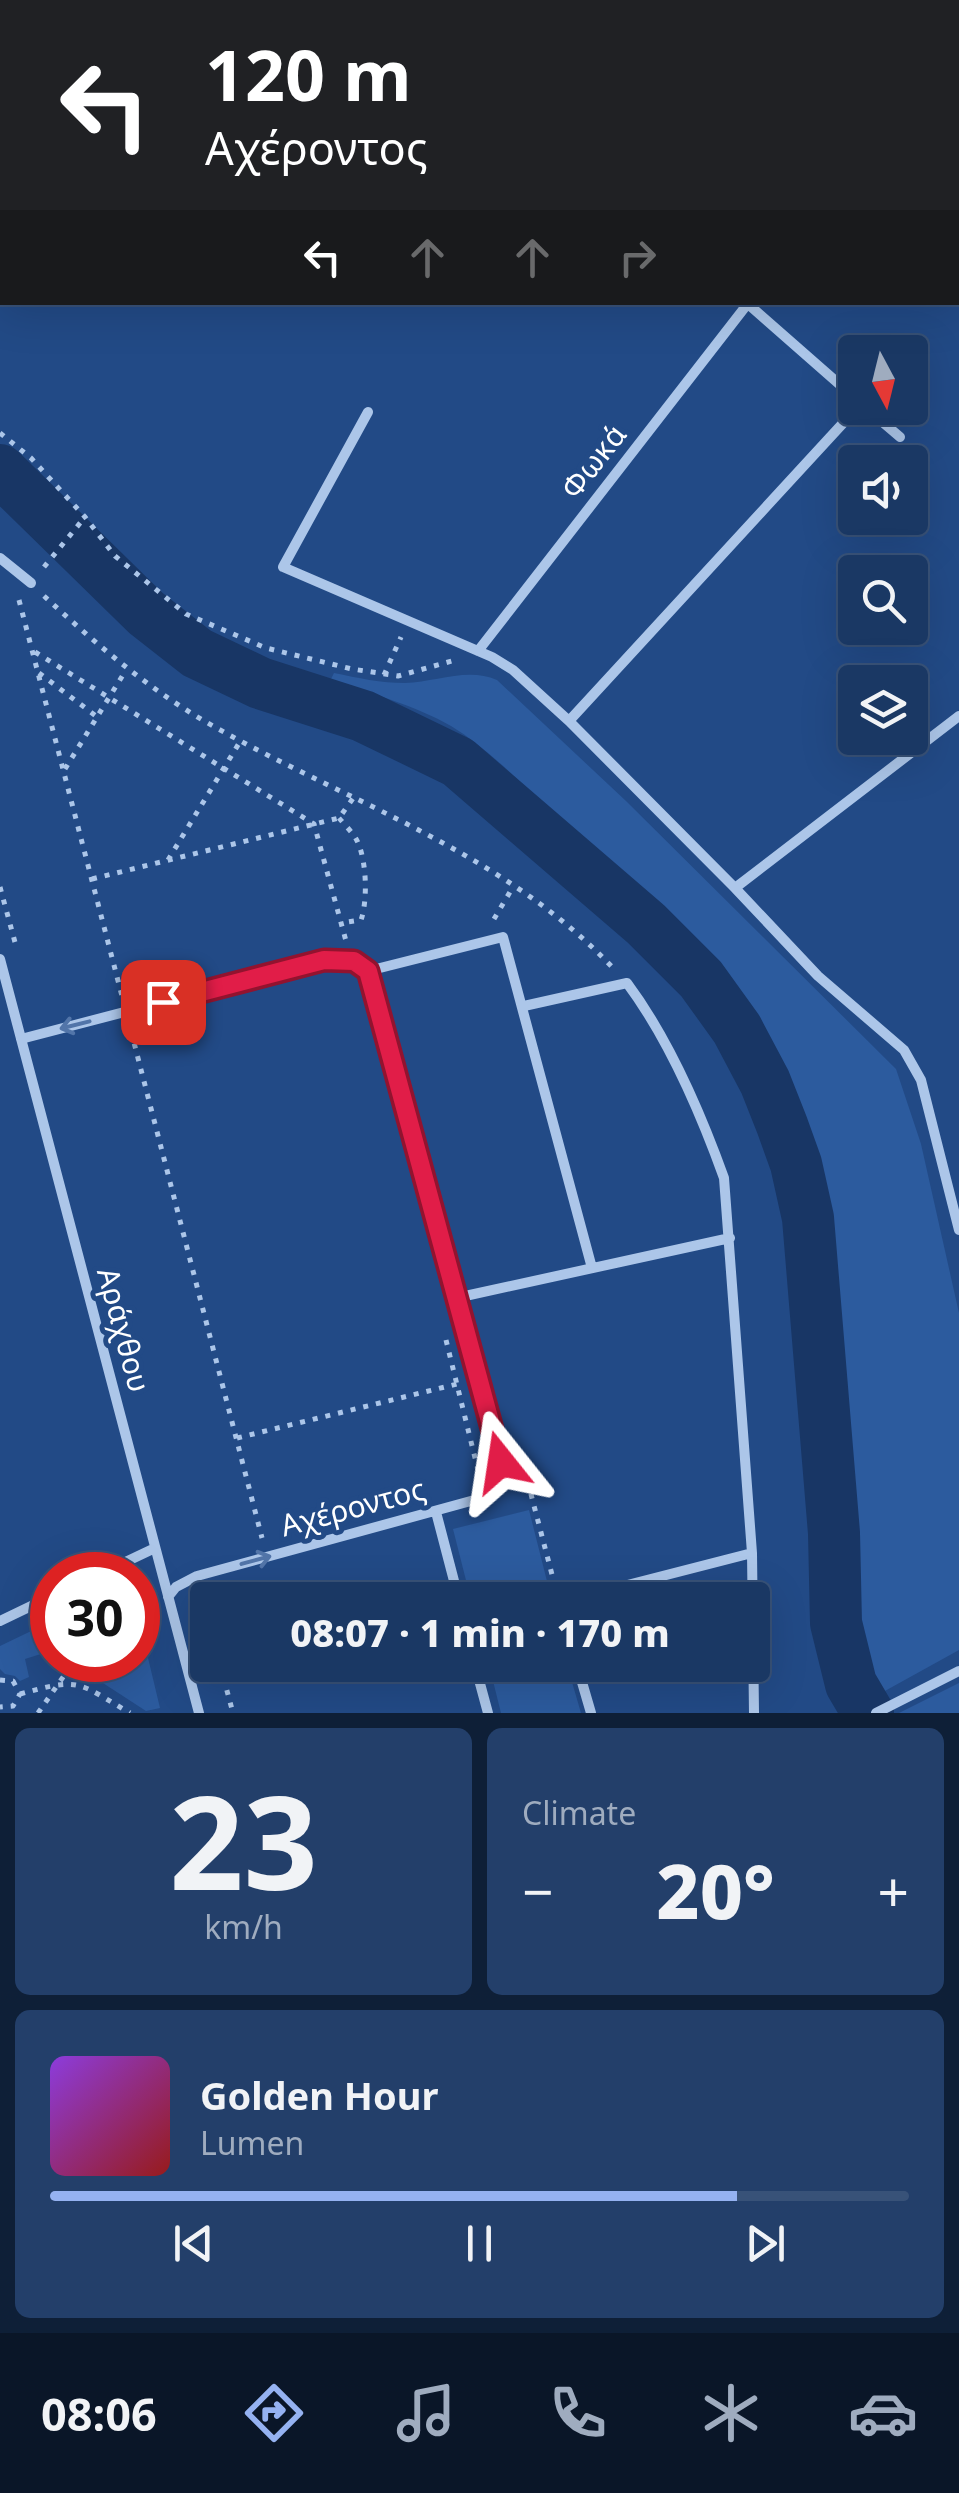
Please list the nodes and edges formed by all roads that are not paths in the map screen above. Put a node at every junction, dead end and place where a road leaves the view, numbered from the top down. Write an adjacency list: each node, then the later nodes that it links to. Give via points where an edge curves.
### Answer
1 (746, 305): 10 (street, Φωκά)
2 (750, 305): 3 (street)
3 (838, 383)
4 (368, 412): 10 (street, via 282,567)
5 (841, 425): 12 (street)
6 (885, 425): 7 (street)
7 (900, 438)
8 (0, 558): 9 (street)
9 (31, 584)
10 (478, 652): 12 (street, via 513,670)
11 (959, 716): 13 (street)
12 (568, 721): 13 (street)
13 (735, 888): 18 (street, via 913,1063)
14 (0, 959): 17 (street, Αράχθου)
15 (368, 971): 16 (street, via 503,936); 17 (street, one-way to 17, via 350,960 310,962); 21 (street, Αχέροντος)
16 (524, 1006): 19 (street, via 628,984 710,1140 724,1178); 20 (street)
17 (20, 1039): 23 (street, Αράχθου)
18 (959, 1230)
19 (730, 1238): 20 (street); 25 (street)
20 (592, 1268): 21 (street)
21 (456, 1298): 22 (street, Αχέροντος, via 502,1470 499,1488 489,1496)
22 (436, 1512): 26 (street); 29 (street, Αχέροντος, one-way to 22, via 195,1577)
23 (155, 1548): 24 (street); 29 (street, Αράχθου)
24 (147, 1552)
25 (752, 1553): 27 (street); 28 (street)
26 (454, 1582)
27 (639, 1582)
28 (751, 1582)
29 (168, 1597): 36 (street, Αράχθου)
30 (30, 1607): 31 (street)
31 (0, 1621)
32 (959, 1670): 40 (street)
33 (480, 1682): 37 (street)
34 (582, 1682): 38 (street)
35 (753, 1682): 39 (street)
36 (199, 1713)
37 (488, 1713)
38 (591, 1713)
39 (754, 1713)
40 (876, 1713)

